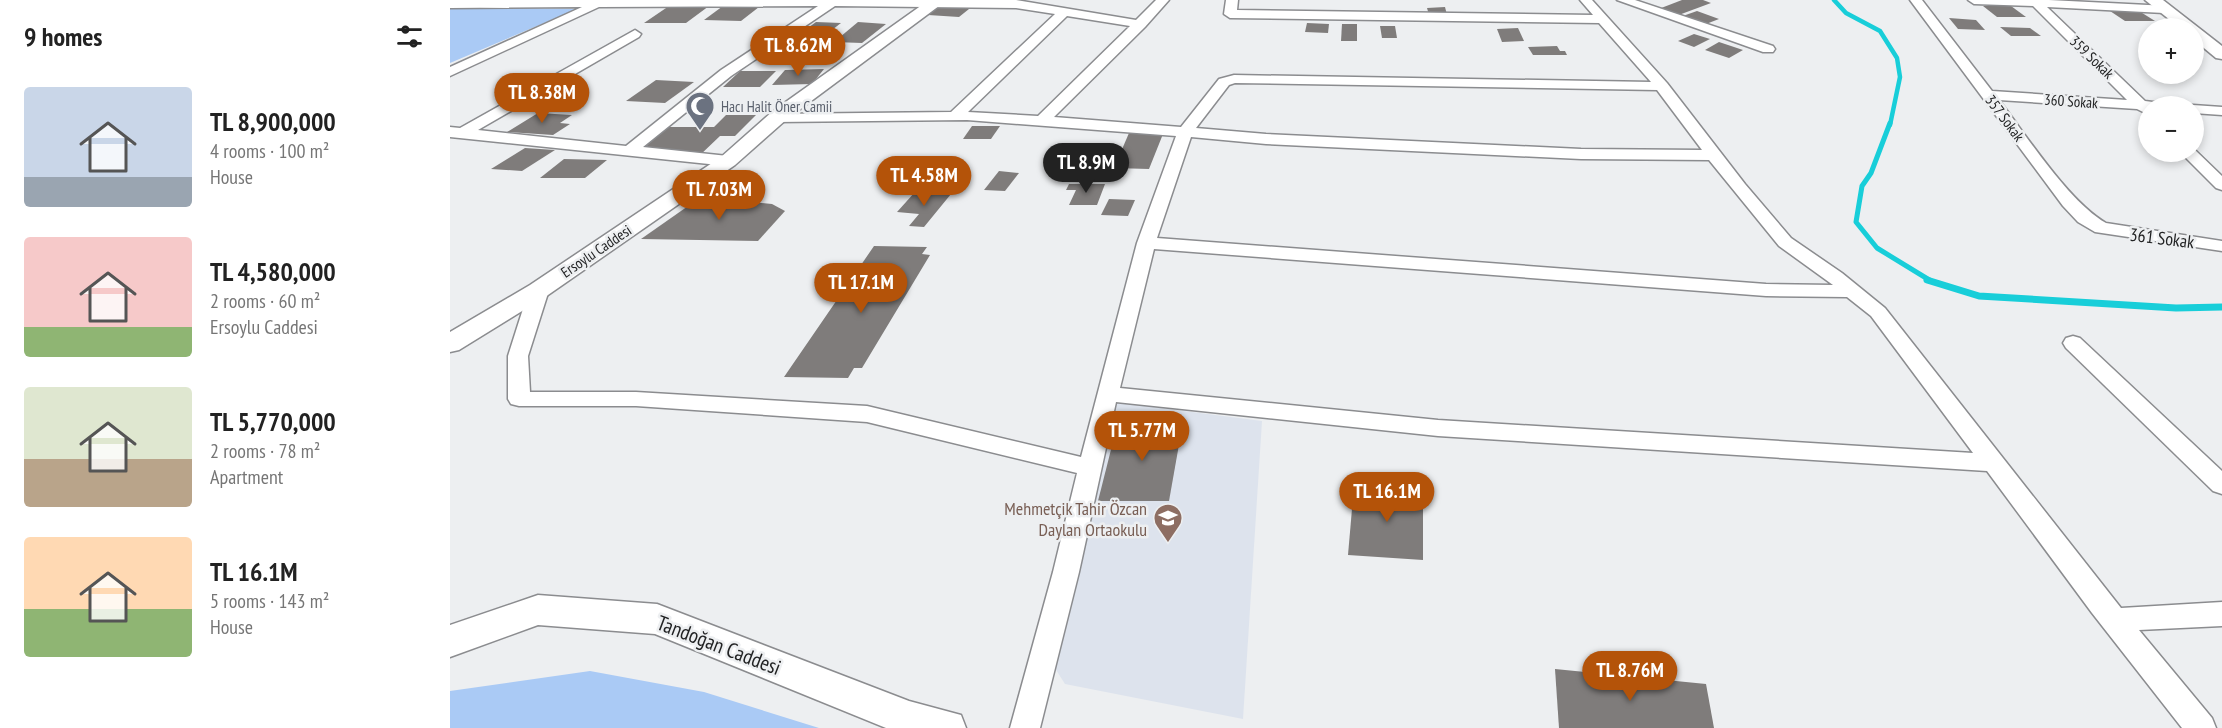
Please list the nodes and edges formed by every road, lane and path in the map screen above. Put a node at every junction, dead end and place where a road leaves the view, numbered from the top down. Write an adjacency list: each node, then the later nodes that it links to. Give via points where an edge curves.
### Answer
1 (1163, 0): 16 (street)
2 (1232, 0): 15 (street, via 1230,14)
3 (1586, 0): 15 (street)
4 (1623, 0): 19 (street)
5 (1916, 0): 23 (street, 357 Sokak)
6 (1974, 0): 10 (street)
7 (835, 1): 8 (street); 9 (street); 33 (street, via 726,72)
8 (938, 1): 13 (street, via 1016,4); 29 (street, Ersoylu Caddesi)
9 (602, 2): 11 (street); 21 (street)
10 (2036, 3): 12 (street); 24 (street, 359 Sokak)
11 (450, 4)
12 (2158, 4): 14 (street)
13 (1065, 11): 16 (street); 28 (street)
14 (2176, 18)
15 (1603, 19): 22 (street)
16 (1141, 24): 30 (street)
17 (635, 34): 32 (street)
18 (2204, 40): 20 (street)
19 (1768, 50)
20 (2222, 54)
21 (450, 72)
22 (1662, 86): 31 (street, via 1234,79 1224,82); 34 (street)
23 (1987, 95): 25 (street, 360 Sokak); 38 (street, 357 Sokak, via 2069,202)
24 (2138, 99)
25 (2138, 107)
26 (2204, 110): 27 (street)
27 (2222, 111)
28 (956, 116): 29 (street); 30 (street)
29 (776, 118): 35 (street, Ersoylu Caddesi)
30 (1042, 121): 31 (street)
31 (1185, 132): 34 (street, via 1581,154); 39 (street)
32 (456, 133): 33 (street)
33 (629, 151): 35 (street)
34 (1714, 155): 42 (street, via 1785,242)
35 (728, 161): 41 (street, Ersoylu Caddesi)
36 (2198, 162): 37 (street)
37 (2222, 185)
38 (2101, 228): 40 (street, 361 Sokak)
39 (1146, 243): 42 (street, via 1754,289); 45 (street)
40 (2222, 246)
41 (539, 290): 44 (street, Ersoylu Caddesi); 47 (street, via 518,356 519,399 636,399 867,414)
42 (1852, 291): 46 (street, via 1878,312)
43 (2073, 343): 48 (street)
44 (450, 344)
45 (1108, 394): 46 (street, via 1438,428); 47 (street)
46 (1993, 463): 50 (street)
47 (1090, 468): 53 (street)
48 (2222, 484)
49 (2222, 614): 50 (street)
50 (2114, 620): 54 (street)
51 (450, 641): 52 (street, Tandoğan Caddesi, via 538,610 657,619 909,719)
52 (947, 728)
53 (1025, 728)
54 (2201, 728)

